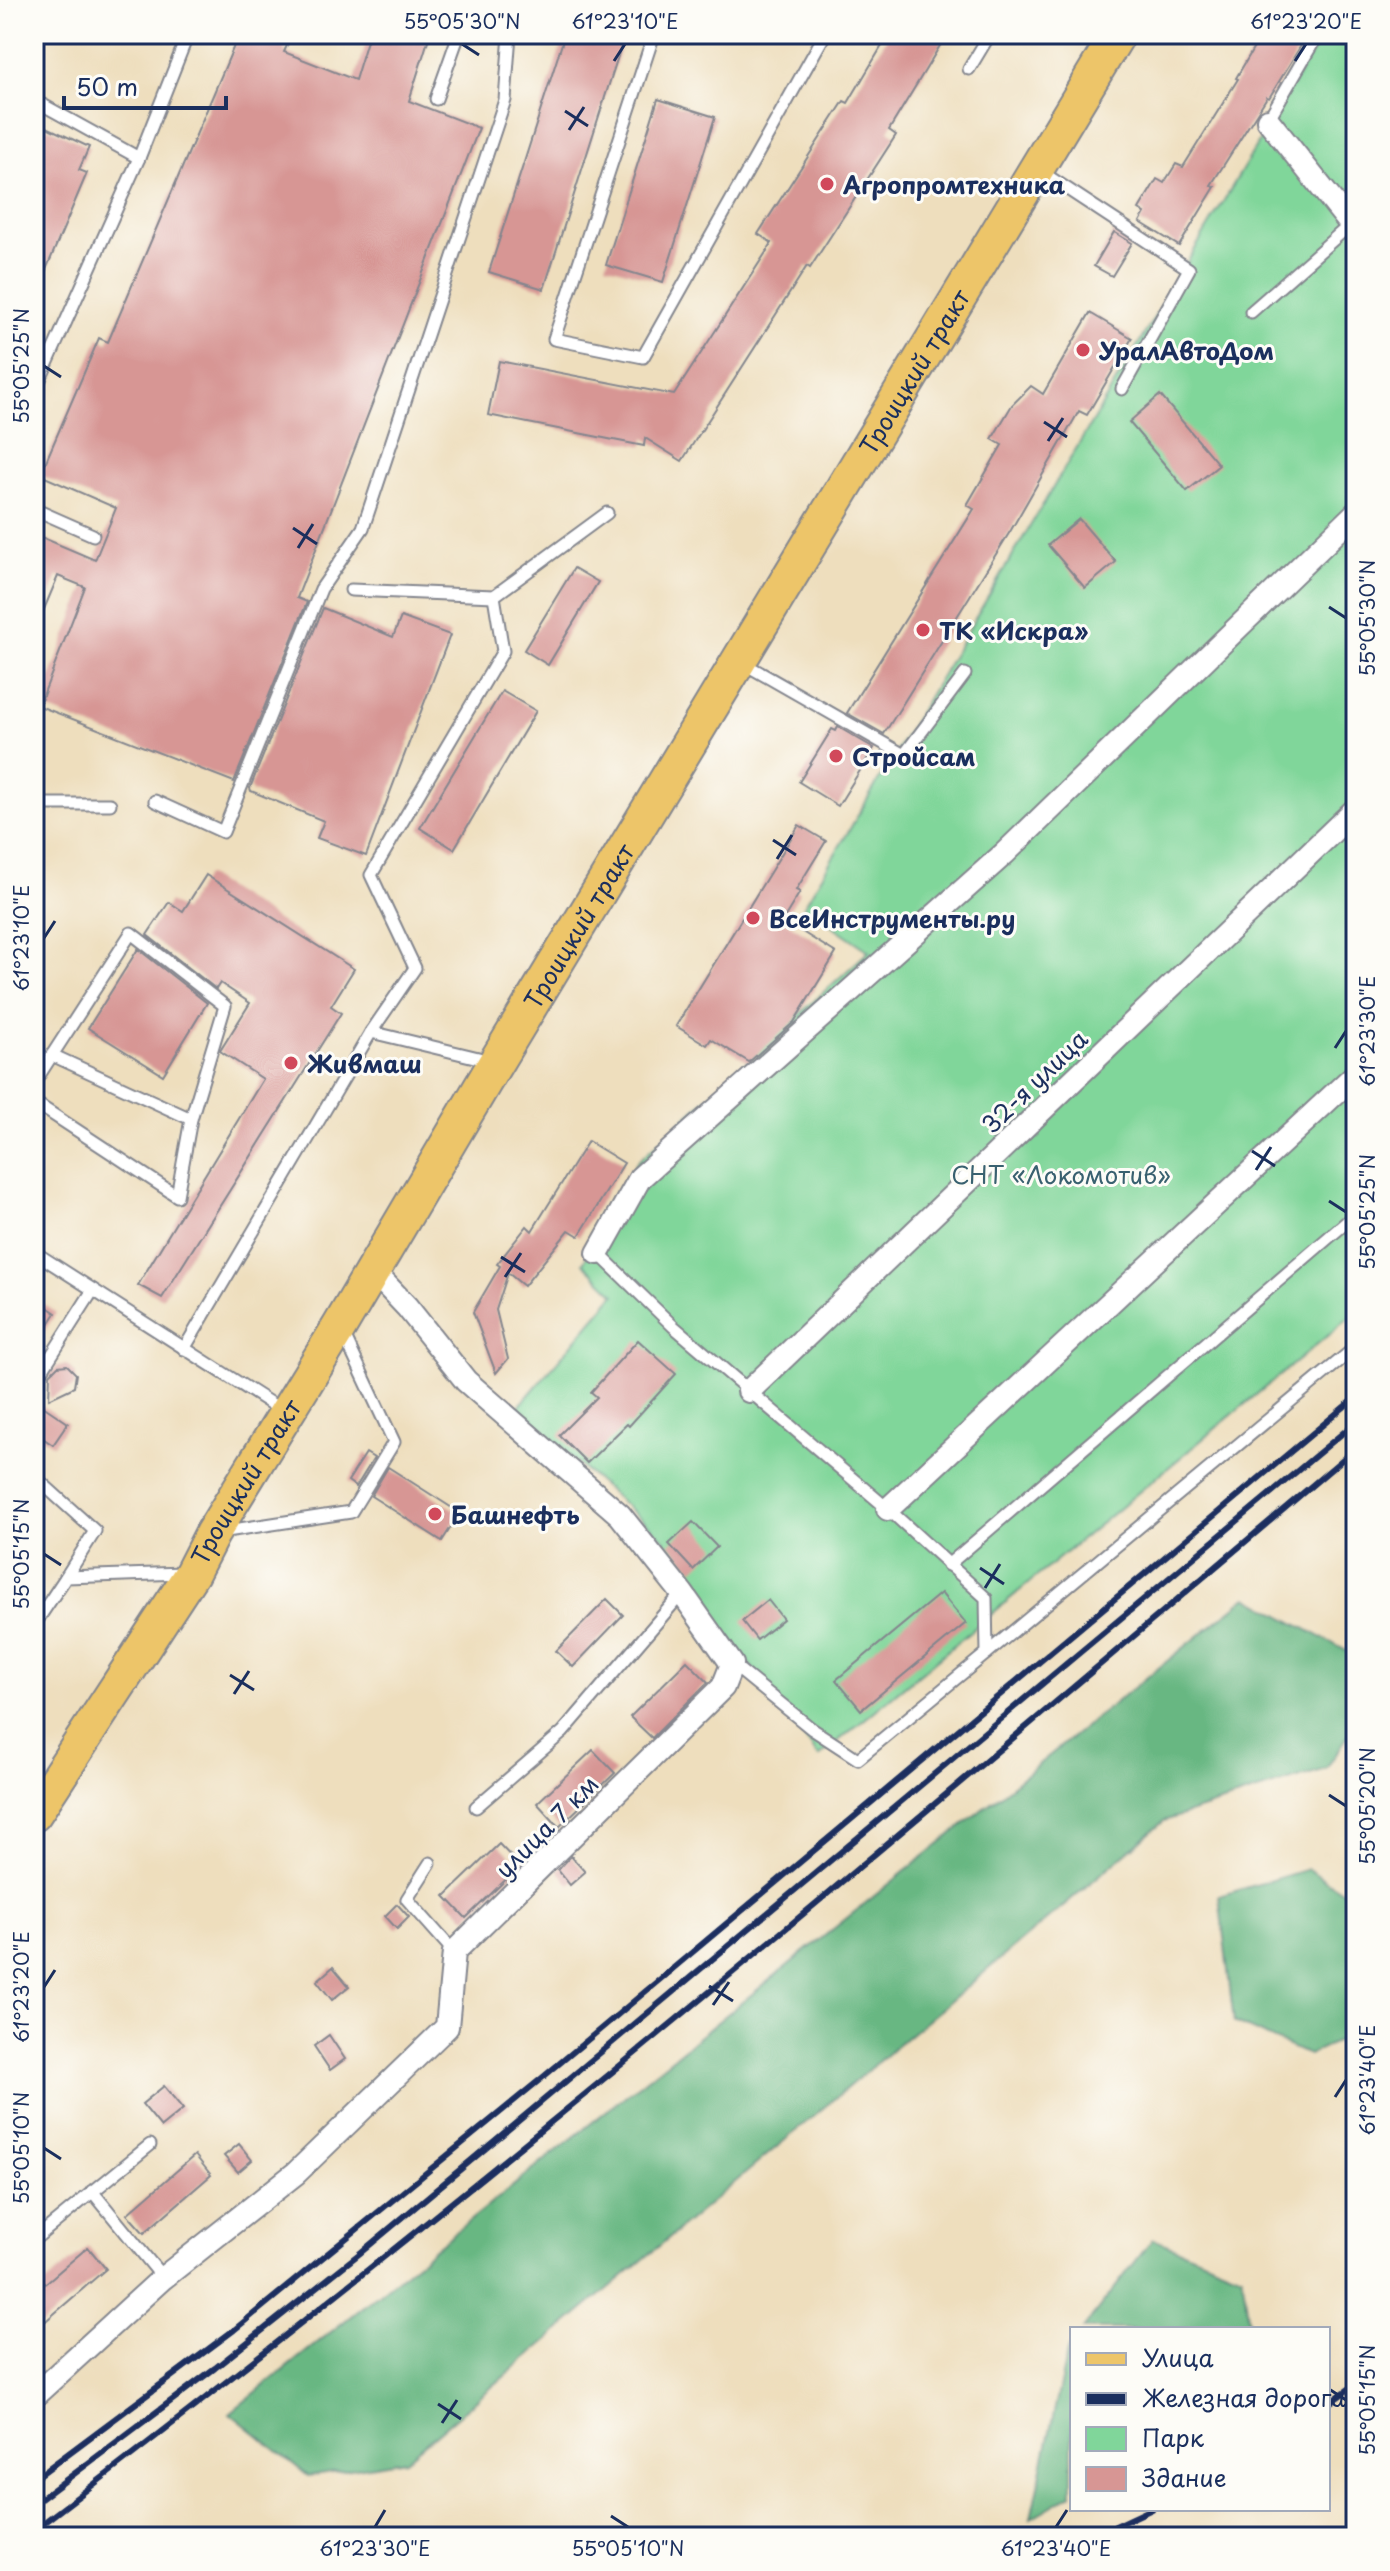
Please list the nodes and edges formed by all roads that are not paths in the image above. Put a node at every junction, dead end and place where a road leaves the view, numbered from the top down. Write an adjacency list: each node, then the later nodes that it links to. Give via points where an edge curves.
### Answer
1 (188, 34): 13 (lane)
2 (459, 34): 10 (lane)
3 (510, 34): 27 (lane, via 505,100 363,528 321,589 223,832)
4 (654, 34): 5 (lane, via 554,339 643,357)
5 (825, 34)
6 (990, 34): 9 (lane)
7 (1118, 34): 14 (main road, Троицкий тракт)
8 (1318, 34): 12 (lane)
9 (969, 69)
10 (436, 99)
11 (34, 100): 13 (lane)
12 (1268, 120): 15 (street)
13 (139, 158): 18 (lane)
14 (1037, 169): 17 (lane, via 1189,269); 25 (main road, Троицкий тракт)
15 (1354, 225): 16 (lane)
16 (1251, 312)
17 (1122, 389)
18 (34, 393)
19 (34, 509): 22 (lane)
20 (607, 513): 24 (lane)
21 (1356, 513): 40 (street, via 1005,853 640,1178)
22 (93, 535)
23 (351, 590): 24 (lane)
24 (494, 596): 31 (lane, via 503,651 371,875 415,968)
25 (739, 660): 26 (lane, via 904,755); 33 (main road, Троицкий тракт)
26 (965, 674)
27 (155, 801)
28 (34, 804): 29 (lane)
29 (110, 804)
30 (1356, 809): 47 (street, 32-я улица)
31 (371, 1032): 33 (lane); 45 (lane)
32 (52, 1055): 35 (lane); 37 (lane); 37 (lane, via 131,933 225,1006)
33 (496, 1062): 41 (main road, Троицкий тракт)
34 (1356, 1074): 50 (street)
35 (34, 1083)
36 (34, 1102): 37 (lane, via 177,1196)
37 (191, 1119)
38 (1356, 1214): 52 (lane)
39 (34, 1252): 42 (lane)
40 (598, 1253): 47 (lane)
41 (373, 1271): 43 (main road, Троицкий тракт); 55 (street, via 466,1381 620,1515)
42 (93, 1290): 45 (lane); 46 (lane)
43 (340, 1326): 48 (main road, Троицкий тракт); 51 (lane, via 394,1442 351,1512)
44 (1356, 1347): 57 (lane)
45 (184, 1349): 48 (lane)
46 (34, 1383)
47 (749, 1391): 50 (lane)
48 (285, 1412): 51 (main road, Троицкий тракт)
49 (34, 1476): 54 (lane, via 95,1531)
50 (888, 1509): 52 (lane)
51 (212, 1534): 53 (main road, Троицкий тракт)
52 (948, 1565): 57 (lane, via 986,1598)
53 (192, 1573): 54 (lane); 60 (main road, Троицкий тракт)
54 (66, 1577): 56 (lane)
55 (682, 1593): 58 (street); 59 (lane, via 563,1732)
56 (34, 1625)
57 (987, 1653): 58 (lane, via 858,1759)
58 (732, 1664): 62 (street, улица 7 км, via 723,1687)
59 (476, 1807)
60 (35, 1809)
61 (430, 1863): 62 (lane, via 407,1899)
62 (454, 1952): 66 (street, via 447,2027 296,2173)
63 (150, 2145): 64 (lane)
64 (92, 2191): 65 (lane); 66 (lane)
65 (36, 2238)
66 (163, 2278): 67 (street)
67 (34, 2396)

